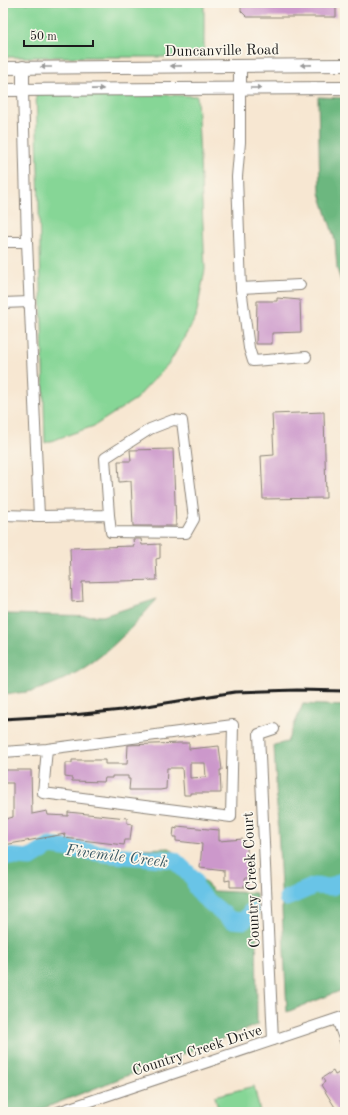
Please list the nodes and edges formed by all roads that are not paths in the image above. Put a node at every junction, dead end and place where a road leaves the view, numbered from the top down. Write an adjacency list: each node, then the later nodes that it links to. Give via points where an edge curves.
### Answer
1 (345, 64): 2 (main road, Duncanville Road, one-way to 2)
2 (240, 66): 3 (main road, Duncanville Road, one-way to 3); 5 (main road)
3 (23, 67): 4 (main road, Duncanville Road); 8 (main road)
4 (3, 68)
5 (240, 88): 6 (main road, one-way to 6); 8 (main road, one-way to 5); 12 (street, via 237,177)
6 (345, 88)
7 (3, 90): 8 (main road)
8 (23, 90): 10 (street)
9 (3, 242): 10 (street)
10 (27, 242): 13 (street)
11 (300, 285): 12 (street)
12 (241, 288): 15 (street, via 253,361)
13 (30, 302): 14 (street); 18 (street)
14 (3, 303)
15 (306, 357)
16 (3, 515): 18 (street)
17 (109, 515): 17 (street, via 111,532 186,532 194,519 182,421 173,420 150,429 105,458); 18 (street)
18 (39, 516)
19 (274, 730): 23 (street, Country Creek Court, via 259,734)
20 (47, 749): 20 (street, via 233,725 231,818 43,793); 21 (street)
21 (3, 752)
22 (341, 1018): 23 (street, Country Creek Drive); 24 (street)
23 (273, 1040): 25 (street, Country Creek Drive)
24 (345, 1041)
25 (71, 1110): 26 (street, Country Creek Drive)
26 (58, 1112)

